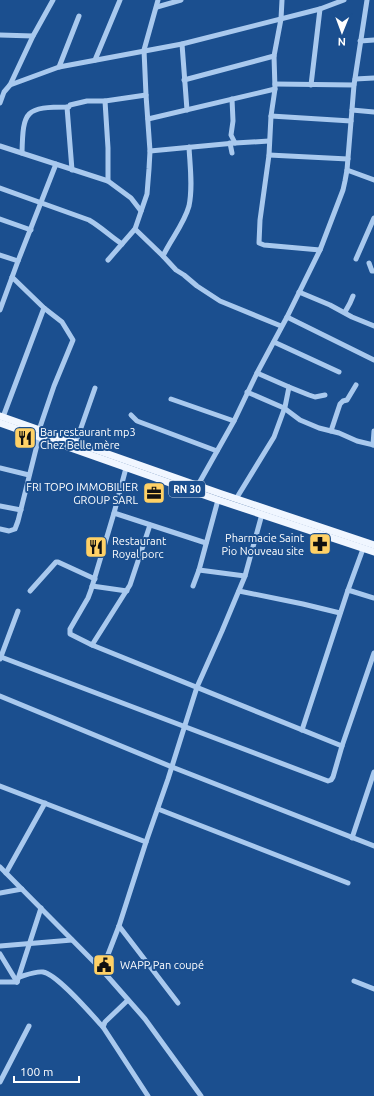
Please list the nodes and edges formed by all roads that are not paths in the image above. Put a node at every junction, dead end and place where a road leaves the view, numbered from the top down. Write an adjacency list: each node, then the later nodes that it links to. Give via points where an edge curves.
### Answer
1 (53, 0): 13 (street)
2 (120, 0): 19 (street)
3 (158, 0): 8 (street)
4 (181, 0): 8 (street)
5 (282, 0): 11 (street)
6 (344, 0): 9 (street)
7 (367, 0): 15 (street)
8 (157, 7): 17 (street)
9 (320, 9): 11 (street); 25 (street)
10 (79, 16): 20 (street)
11 (281, 18): 16 (street); 18 (street)
12 (0, 35): 13 (street)
13 (33, 36): 24 (street)
14 (374, 40): 15 (street)
15 (360, 41): 23 (street)
16 (182, 44): 17 (street); 22 (street)
17 (144, 50): 19 (street); 27 (street)
18 (274, 56): 22 (street); 26 (street)
19 (95, 60): 20 (street)
20 (60, 67): 24 (street)
21 (374, 78): 23 (street)
22 (184, 80): 32 (street)
23 (354, 82): 25 (street); 33 (street)
24 (10, 85): 30 (street)
25 (311, 85): 26 (street)
26 (275, 87): 28 (street); 35 (street)
27 (146, 96): 29 (street); 36 (street)
28 (232, 99): 32 (street); 38 (street)
29 (105, 101): 31 (street, via 87,100); 52 (street)
30 (0, 103)
31 (67, 106): 44 (street, via 42,108 30,112 23,130); 49 (street)
32 (187, 110): 36 (street)
33 (352, 110): 34 (street); 37 (street)
34 (374, 112)
35 (271, 116): 37 (street); 39 (street)
36 (148, 119): 43 (street)
37 (351, 121): 47 (street)
38 (231, 135): 40 (street); 40 (street)
39 (270, 141): 40 (street); 46 (street)
40 (230, 143): 42 (street); 45 (street)
41 (0, 146): 44 (street)
42 (189, 147): 43 (street); 64 (street, via 189,207)
43 (150, 151): 55 (street, via 148,188)
44 (22, 153): 48 (street)
45 (232, 153)
46 (269, 155): 47 (street); 62 (street, via 259,243)
47 (348, 159): 50 (street)
48 (56, 164): 49 (street); 54 (street)
49 (72, 170): 52 (street)
50 (348, 170): 51 (street); 62 (street)
51 (374, 180)
52 (108, 181): 55 (street, via 131,198)
53 (0, 188): 54 (street)
54 (41, 203): 60 (street); 61 (street, via 89,220)
55 (141, 211): 58 (street)
56 (374, 218): 59 (street)
57 (0, 219): 60 (street)
58 (135, 229): 61 (street); 64 (street)
59 (372, 229): 65 (street)
60 (31, 230): 67 (street)
61 (122, 244): 66 (street)
62 (320, 250): 71 (street)
63 (0, 255): 67 (street)
64 (163, 256): 77 (street, via 176,270 220,301)
65 (356, 259)
66 (108, 260)
67 (18, 261): 70 (street)
68 (369, 263): 69 (street)
69 (374, 271)
70 (12, 277): 73 (street); 74 (street)
71 (299, 292): 75 (street); 76 (street)
72 (353, 296): 75 (street)
73 (44, 308): 91 (street); 95 (street, via 62,322 73,340 54,386)
74 (0, 310)
75 (345, 312): 78 (street)
76 (287, 317): 77 (street); 80 (street)
77 (281, 326): 79 (street)
78 (374, 326)
79 (274, 342): 81 (street); 82 (street)
80 (374, 360)
81 (339, 372)
82 (257, 373): 84 (street); 86 (street)
83 (356, 385): 93 (street, via 347,400 340,404)
84 (289, 387): 87 (street, via 315,396); 89 (street)
85 (95, 388): 96 (street)
86 (247, 392): 89 (street); 92 (street)
87 (325, 395)
88 (171, 399): 92 (street)
89 (284, 408): 93 (street, via 300,420); 103 (street, via 274,437)
90 (131, 416): 98 (street, via 137,421)
91 (1, 419): 95 (main road, RN 30)
92 (234, 421): 98 (street)
93 (331, 431): 97 (street)
94 (374, 431): 97 (street)
95 (39, 433): 96 (main road, RN 30); 100 (main road, RN 30 / RN 30); 101 (street)
96 (76, 442): 102 (main road, RN 30)
97 (373, 445)
98 (217, 451): 102 (street)
99 (0, 468): 101 (street)
100 (126, 468): 104 (main road, RN 30 / RN 30); 107 (street)
101 (29, 475): 106 (street)
102 (198, 485): 103 (main road, RN 30)
103 (236, 499): 112 (main road, RN 30)
104 (218, 500): 108 (main road, RN 30 / RN 30); 111 (street)
105 (0, 506): 106 (street)
106 (20, 510): 110 (street, via 14,529)
107 (114, 513): 109 (street); 117 (street)
108 (262, 514): 113 (main road, RN 30 / RN 30); 116 (street)
109 (150, 525): 111 (street); 122 (street)
110 (0, 529)
111 (206, 543): 115 (street)
112 (374, 545)
113 (363, 549): 114 (main road, RN 30 / RN 30); 120 (street)
114 (374, 552)
115 (199, 570): 116 (street); 119 (street)
116 (245, 576): 123 (street)
117 (95, 579): 118 (street); 121 (street, via 56,562)
118 (92, 586): 122 (street); 127 (street, via 70,632)
119 (193, 586)
120 (348, 590): 124 (street); 126 (street)
121 (30, 591)
122 (127, 591): 127 (street)
123 (239, 591): 126 (street); 130 (street)
124 (374, 598)
125 (18, 611): 129 (street)
126 (340, 613): 133 (street)
127 (92, 645): 130 (street)
128 (374, 653): 134 (street)
129 (0, 659): 132 (street)
130 (197, 687): 132 (street); 133 (street)
131 (0, 696): 135 (street)
132 (185, 726): 134 (street, via 328,781 333,777); 135 (street)
133 (302, 730): 134 (street)
134 (342, 746)
135 (172, 767): 139 (street); 140 (street)
136 (374, 772): 140 (street)
137 (0, 786): 138 (street)
138 (45, 803): 141 (street); 144 (street)
139 (158, 809): 141 (street); 145 (street)
140 (352, 838): 142 (street)
141 (146, 842): 149 (street)
142 (374, 846)
143 (0, 867): 144 (street)
144 (6, 873): 146 (street)
145 (348, 883)
146 (22, 889): 147 (street); 148 (street)
147 (0, 893)
148 (41, 908): 150 (street); 151 (street)
149 (119, 926): 154 (street); 160 (street)
150 (72, 940): 151 (street); 154 (street)
151 (29, 944): 152 (street); 155 (street)
152 (0, 946)
153 (0, 954): 155 (street)
154 (102, 970): 159 (street)
155 (18, 979): 157 (street); 162 (street, via 41,972 49,975 63,985)
156 (354, 981): 158 (street)
157 (0, 982)
158 (374, 989)
159 (128, 1000): 162 (street); 165 (street, via 145,1019)
160 (178, 1003)
161 (29, 1026): 163 (street)
162 (103, 1027): 164 (street)
163 (0, 1082)
164 (146, 1095)
165 (201, 1096)

